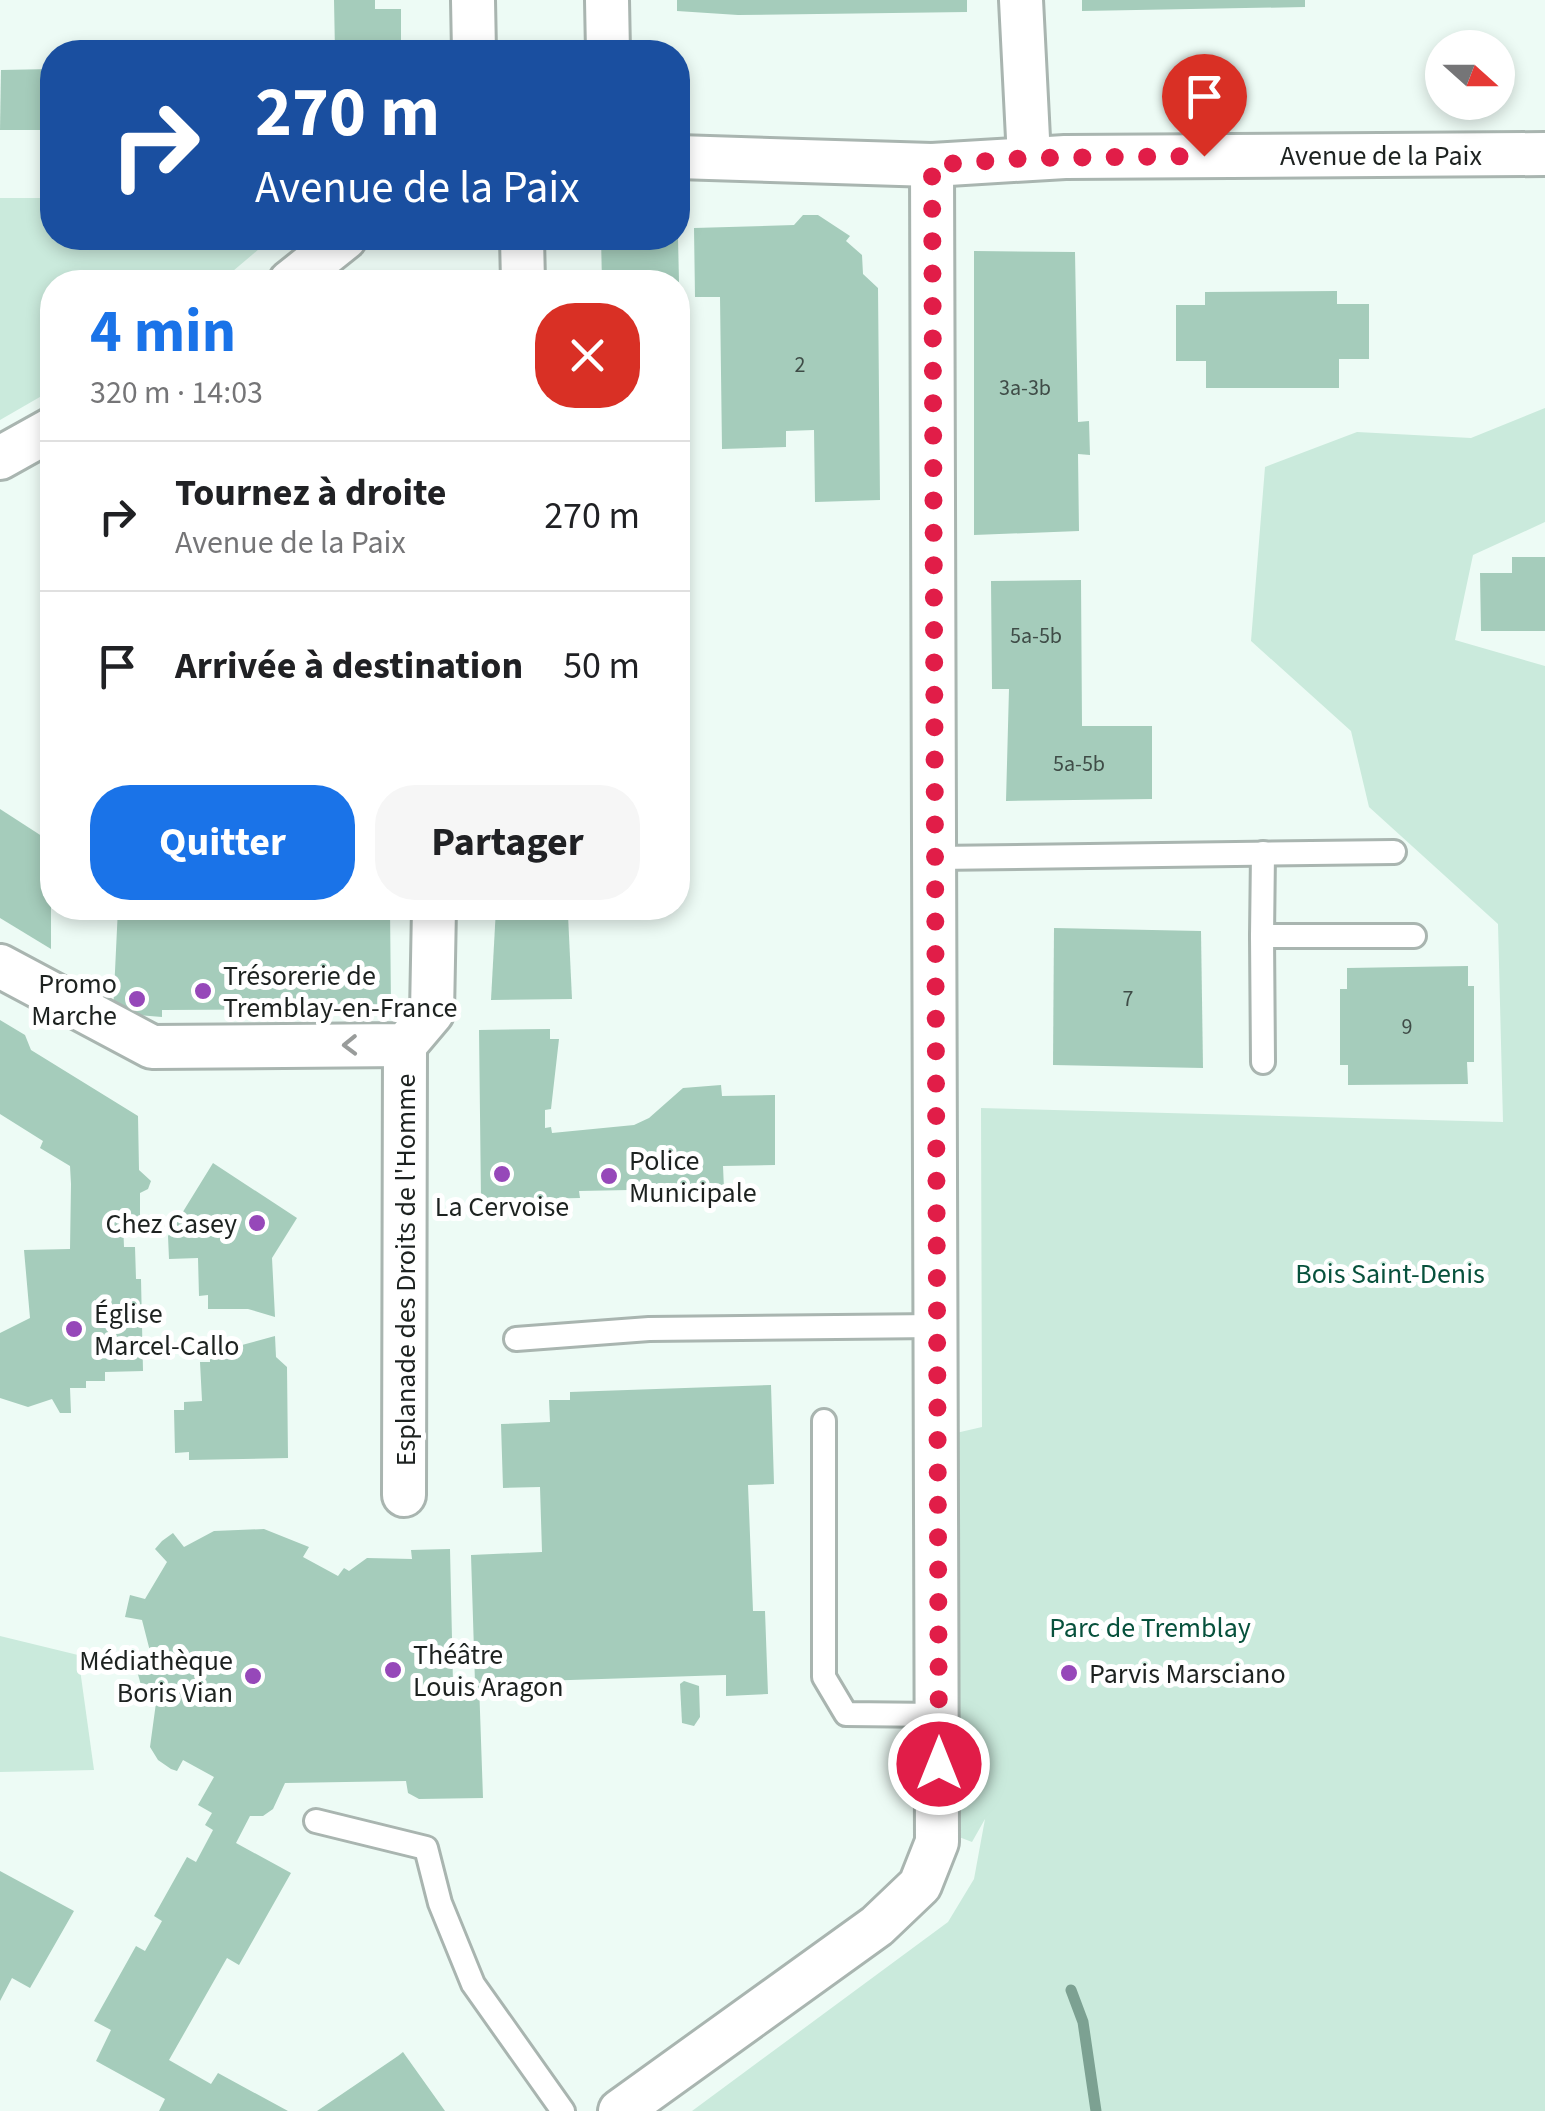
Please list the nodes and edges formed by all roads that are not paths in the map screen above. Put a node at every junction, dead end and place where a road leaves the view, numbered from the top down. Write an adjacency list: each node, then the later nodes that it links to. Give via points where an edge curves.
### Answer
1 (473, 0): 4 (street)
2 (607, 0): 5 (street)
3 (1022, 0): 8 (street)
4 (474, 40)
5 (608, 40)
6 (1545, 154): 8 (street, Avenue de la Paix)
7 (690, 156): 9 (street, Avenue de la Paix)
8 (1029, 158): 9 (street, Avenue de la Paix)
9 (932, 165): 16 (street)
10 (330, 250): 11 (street)
11 (305, 270)
12 (40, 436): 13 (street)
13 (0, 458)
14 (1394, 852): 15 (lane)
15 (1262, 853): 16 (lane); 18 (lane)
16 (935, 858): 23 (street)
17 (434, 920): 21 (street, via 432,1013)
18 (1262, 936): 19 (lane); 22 (lane)
19 (1414, 936)
20 (0, 966): 21 (street, one-way to 20, via 152,1047)
21 (405, 1045): 26 (street, Esplanade des Droits de l'Homme)
22 (1263, 1062)
23 (936, 1326): 24 (lane, via 650,1329); 27 (street)
24 (516, 1339)
25 (824, 1420): 27 (lane, via 824,1677 846,1714)
26 (404, 1495)
27 (939, 1727): 30 (street, via 937,1842 905,1901)
28 (316, 1821): 29 (lane, via 426,1848 473,1984)
29 (562, 2111)
30 (620, 2111)

